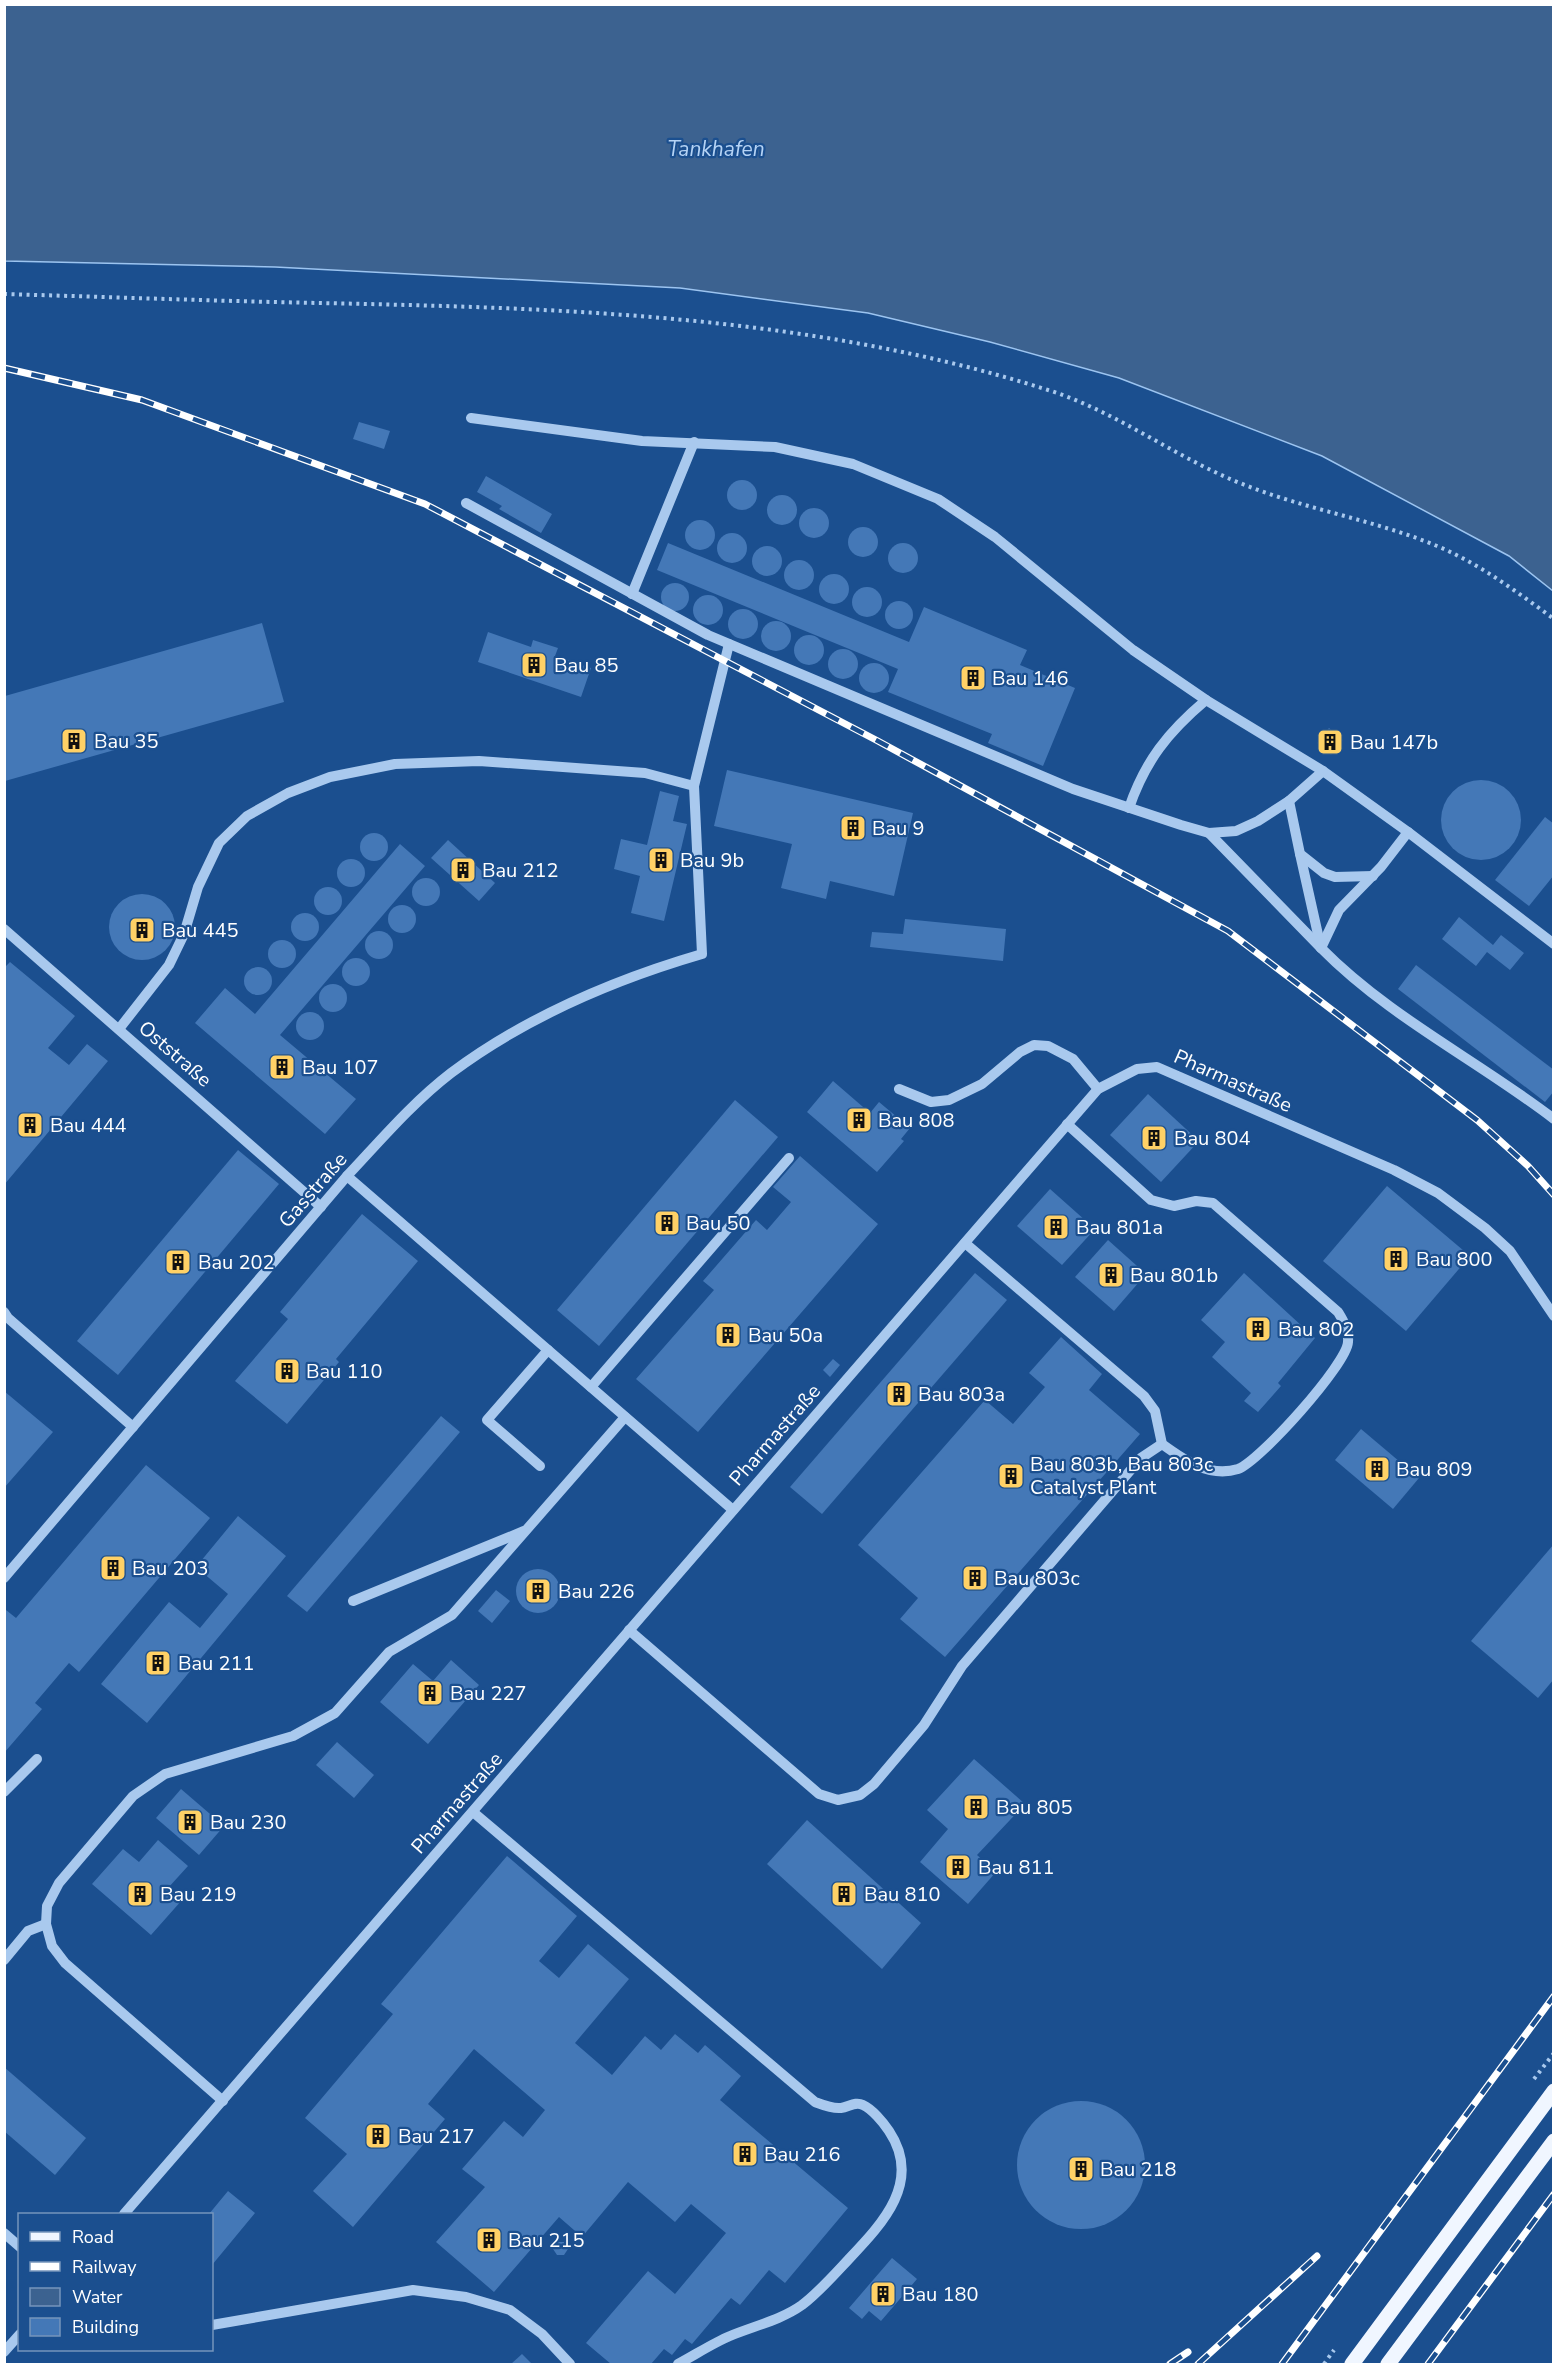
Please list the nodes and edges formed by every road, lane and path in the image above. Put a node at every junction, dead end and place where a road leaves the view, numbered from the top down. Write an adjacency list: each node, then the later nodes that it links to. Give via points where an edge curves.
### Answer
1 (4, 294): 6 (path, via 586,310 864,345 959,365 1053,391 1241,484 1440,548 1503,581)
2 (471, 418): 3 (street, via 642,441)
3 (694, 442): 5 (street); 8 (street, via 775,447 853,464 938,499 995,537 1133,650)
4 (466, 503): 5 (street)
5 (632, 594): 7 (street)
6 (1554, 619)
7 (729, 644): 10 (street); 12 (street, via 1073,789)
8 (1206, 700): 9 (street); 12 (street, via 1152,756)
9 (1323, 771): 11 (street); 13 (street)
10 (694, 786): 20 (street, via 645,773 479,761 395,764 330,777 288,793 247,816 219,843 169,965); 26 (street, Gasstraße, via 702,954 620,982 497,1041 450,1074 406,1113)
11 (1289, 801): 14 (street, via 1236,831); 15 (street)
12 (1129, 808): 14 (street)
13 (1408, 832): 16 (street); 18 (street)
14 (1209, 833): 19 (street)
15 (1300, 854): 16 (street, via 1335,878); 19 (street)
16 (1373, 876): 19 (street, via 1339,910)
17 (4, 929): 20 (street, Oststraße)
18 (1554, 944)
19 (1321, 948): 23 (street, via 1343,970 1420,1029)
20 (119, 1029): 27 (street, Oststraße)
21 (899, 1089): 22 (street, via 931,1102 949,1100 982,1084 1034,1045 1048,1046 1073,1059)
22 (1098, 1089): 24 (street, Pharmastraße); 30 (street, Pharmastraße, via 1137,1069 1157,1067 1394,1170 1438,1193 1485,1228 1510,1251)
23 (1554, 1119)
24 (1067, 1124): 28 (street, Pharmastraße); 35 (street, via 1151,1200 1174,1206 1213,1203 1338,1312 1347,1326 1348,1343 1341,1361 1255,1459 1237,1469 1212,1471 1187,1462)
25 (789, 1158): 32 (street)
26 (347, 1176): 27 (street, Gasstraße); 31 (street)
27 (321, 1207): 34 (street, Gasstraße)
28 (965, 1243): 35 (street, via 1144,1396 1155,1411); 37 (street, Pharmastraße)
29 (4, 1312): 34 (street)
30 (1554, 1316)
31 (548, 1350): 32 (street); 36 (street, via 487,1420)
32 (591, 1387): 33 (street)
33 (625, 1417): 37 (street); 38 (street)
34 (133, 1427): 39 (street, Gasstraße)
35 (1162, 1444): 41 (street, via 1141,1458 962,1666 924,1725 860,1795 838,1800 819,1794)
36 (540, 1466)
37 (733, 1510): 41 (street, Pharmastraße)
38 (527, 1530): 40 (street); 45 (street, via 452,1615 389,1652 335,1713 293,1736 165,1774 133,1796 59,1883 47,1906)
39 (4, 1578)
40 (353, 1601)
41 (629, 1630): 44 (street, Pharmastraße)
42 (38, 1759): 43 (street)
43 (4, 1792)
44 (473, 1812): 48 (street, Pharmastraße); 57 (street, via 815,2102 831,2108 863,2105 897,2143 902,2161 893,2206 836,2273 801,2305)
45 (46, 1924): 46 (street, via 28,1931); 48 (street, via 52,1946 65,1963)
46 (4, 1960)
47 (1554, 2091): 58 (main road)
48 (223, 2101): 50 (street, Pharmastraße)
49 (1554, 2141): 59 (main road)
50 (125, 2213)
51 (4, 2233): 52 (street)
52 (18, 2245)
53 (213, 2325): 56 (street, via 413,2290 466,2297 510,2310 542,2334)
54 (18, 2336): 55 (street)
55 (4, 2352)
56 (570, 2364)
57 (678, 2364)
58 (1352, 2364)
59 (1388, 2364)

